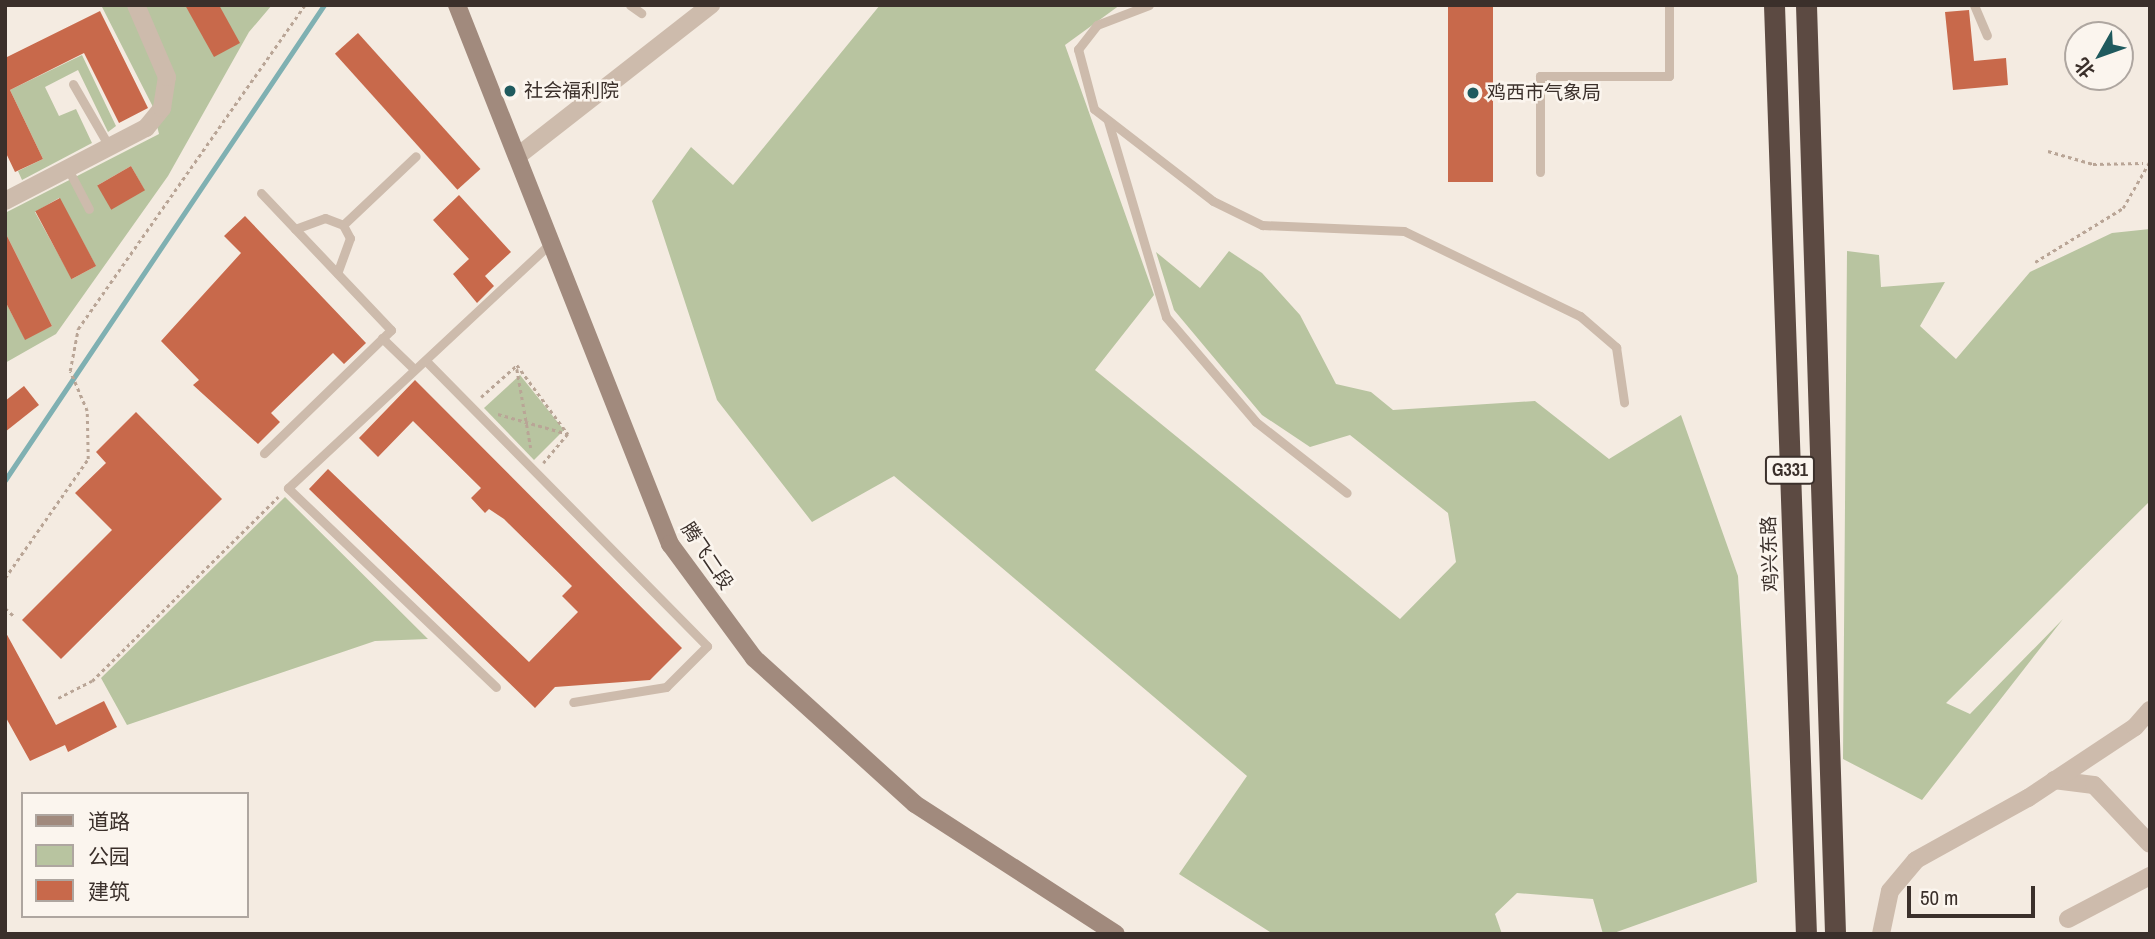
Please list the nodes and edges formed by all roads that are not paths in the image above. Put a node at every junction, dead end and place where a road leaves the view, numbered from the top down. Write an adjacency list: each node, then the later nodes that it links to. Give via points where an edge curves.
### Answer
1 (136, 5): 14 (street, via 167,77 162,108 146,128)
2 (457, 5): 15 (street, 腾飞二段)
3 (630, 5): 10 (lane)
4 (711, 5): 15 (street)
5 (1149, 5): 13 (lane, via 1097,25 1078,49 1081,78 1094,109)
6 (1670, 5): 18 (lane, via 1669,76 1540,76)
7 (1774, 5): 40 (highway, 鸡兴东路 / G331)
8 (1806, 5): 41 (highway, G331)
9 (1974, 5): 11 (lane)
10 (641, 13)
11 (1987, 36)
12 (74, 84): 14 (lane)
13 (1107, 119): 29 (lane, via 1213,201 1262,225 1404,231 1580,316 1616,347); 31 (lane, via 1166,317 1256,422)
14 (110, 148): 17 (street)
15 (519, 155): 24 (street, 腾飞二段)
16 (416, 156): 22 (lane)
17 (68, 169): 20 (street); 21 (lane)
18 (1540, 172)
19 (261, 193): 23 (lane)
20 (6, 200)
21 (89, 209)
22 (343, 225): 23 (lane, via 325,218); 25 (lane, via 350,238)
23 (295, 229): 25 (lane)
24 (553, 241): 27 (lane); 39 (street, 腾飞二段, via 670,544 754,658 915,804)
25 (337, 273): 26 (lane, via 391,330)
26 (383, 338): 28 (lane); 30 (lane)
27 (427, 362): 28 (lane); 33 (lane, via 707,646 666,687)
28 (412, 367): 32 (lane, via 288,488)
29 (1624, 402)
30 (264, 453)
31 (1347, 493)
32 (496, 687)
33 (573, 702)
34 (2150, 710): 35 (street)
35 (2054, 780): 36 (street, via 2094,785); 42 (street, via 1916,860 1890,891)
36 (2150, 844)
37 (2150, 876): 38 (street)
38 (2068, 919)
39 (1116, 934)
40 (1806, 934)
41 (1835, 934)
42 (1881, 934)

